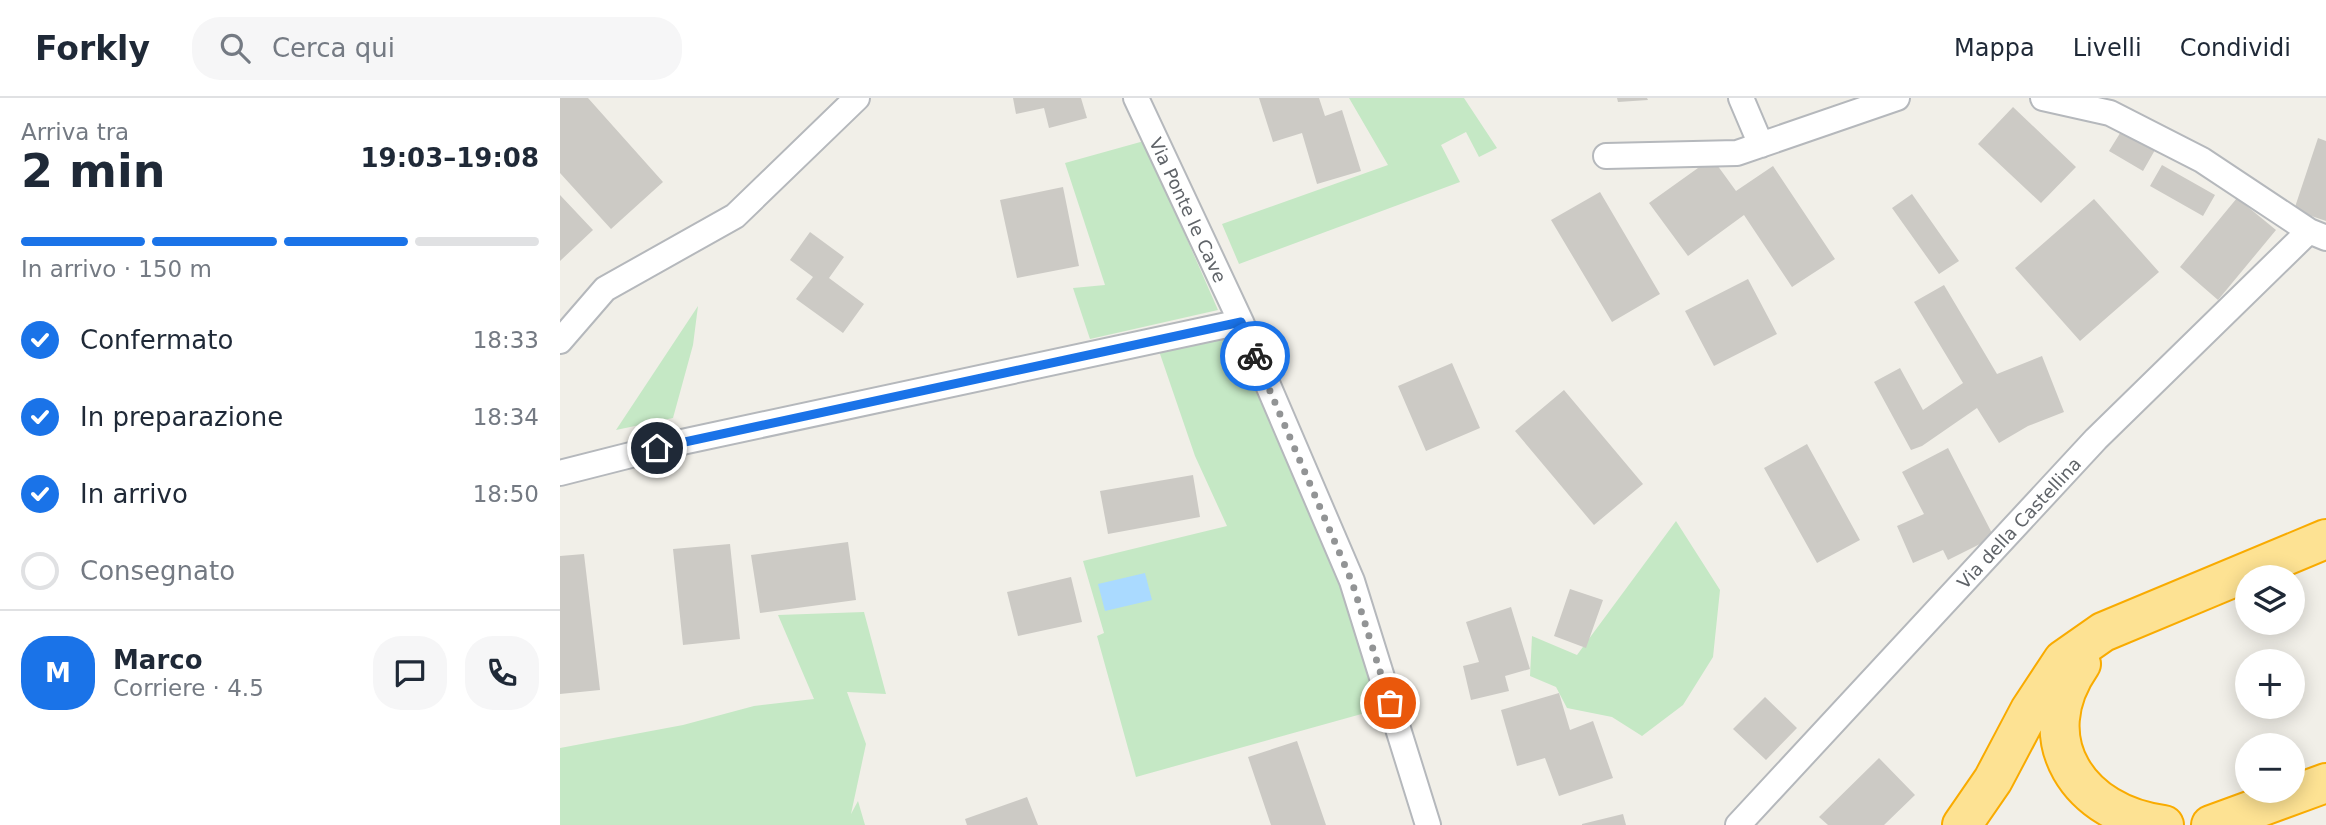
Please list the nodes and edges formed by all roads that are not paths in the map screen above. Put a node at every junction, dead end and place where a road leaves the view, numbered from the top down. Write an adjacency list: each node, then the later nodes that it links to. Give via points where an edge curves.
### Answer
1 (857, 98): 10 (street, via 735,216 605,289)
2 (1136, 98): 9 (street, Via Ponte le Cave)
3 (1741, 98): 6 (street)
4 (1897, 98): 6 (street)
5 (2043, 98): 8 (street, Via della Castellina, via 2110,113 2202,160)
6 (1761, 145): 7 (street, via 1737,153)
7 (1606, 156)
8 (2318, 235): 16 (street, Via della Castellina, via 2096,439)
9 (1241, 322): 11 (street, via 682,442); 15 (street, Via Ponte le Cave, via 1352,582)
10 (560, 341)
11 (560, 473)
12 (2326, 539): 13 (highway)
13 (2103, 632): 17 (highway, via 2063,660); 18 (highway, via 2073,675 2058,721 2064,754 2081,785 2105,808 2137,822)
14 (2326, 783): 19 (highway)
15 (1428, 825)
16 (1738, 825)
17 (1962, 825)
18 (2164, 825)
19 (2211, 825)

